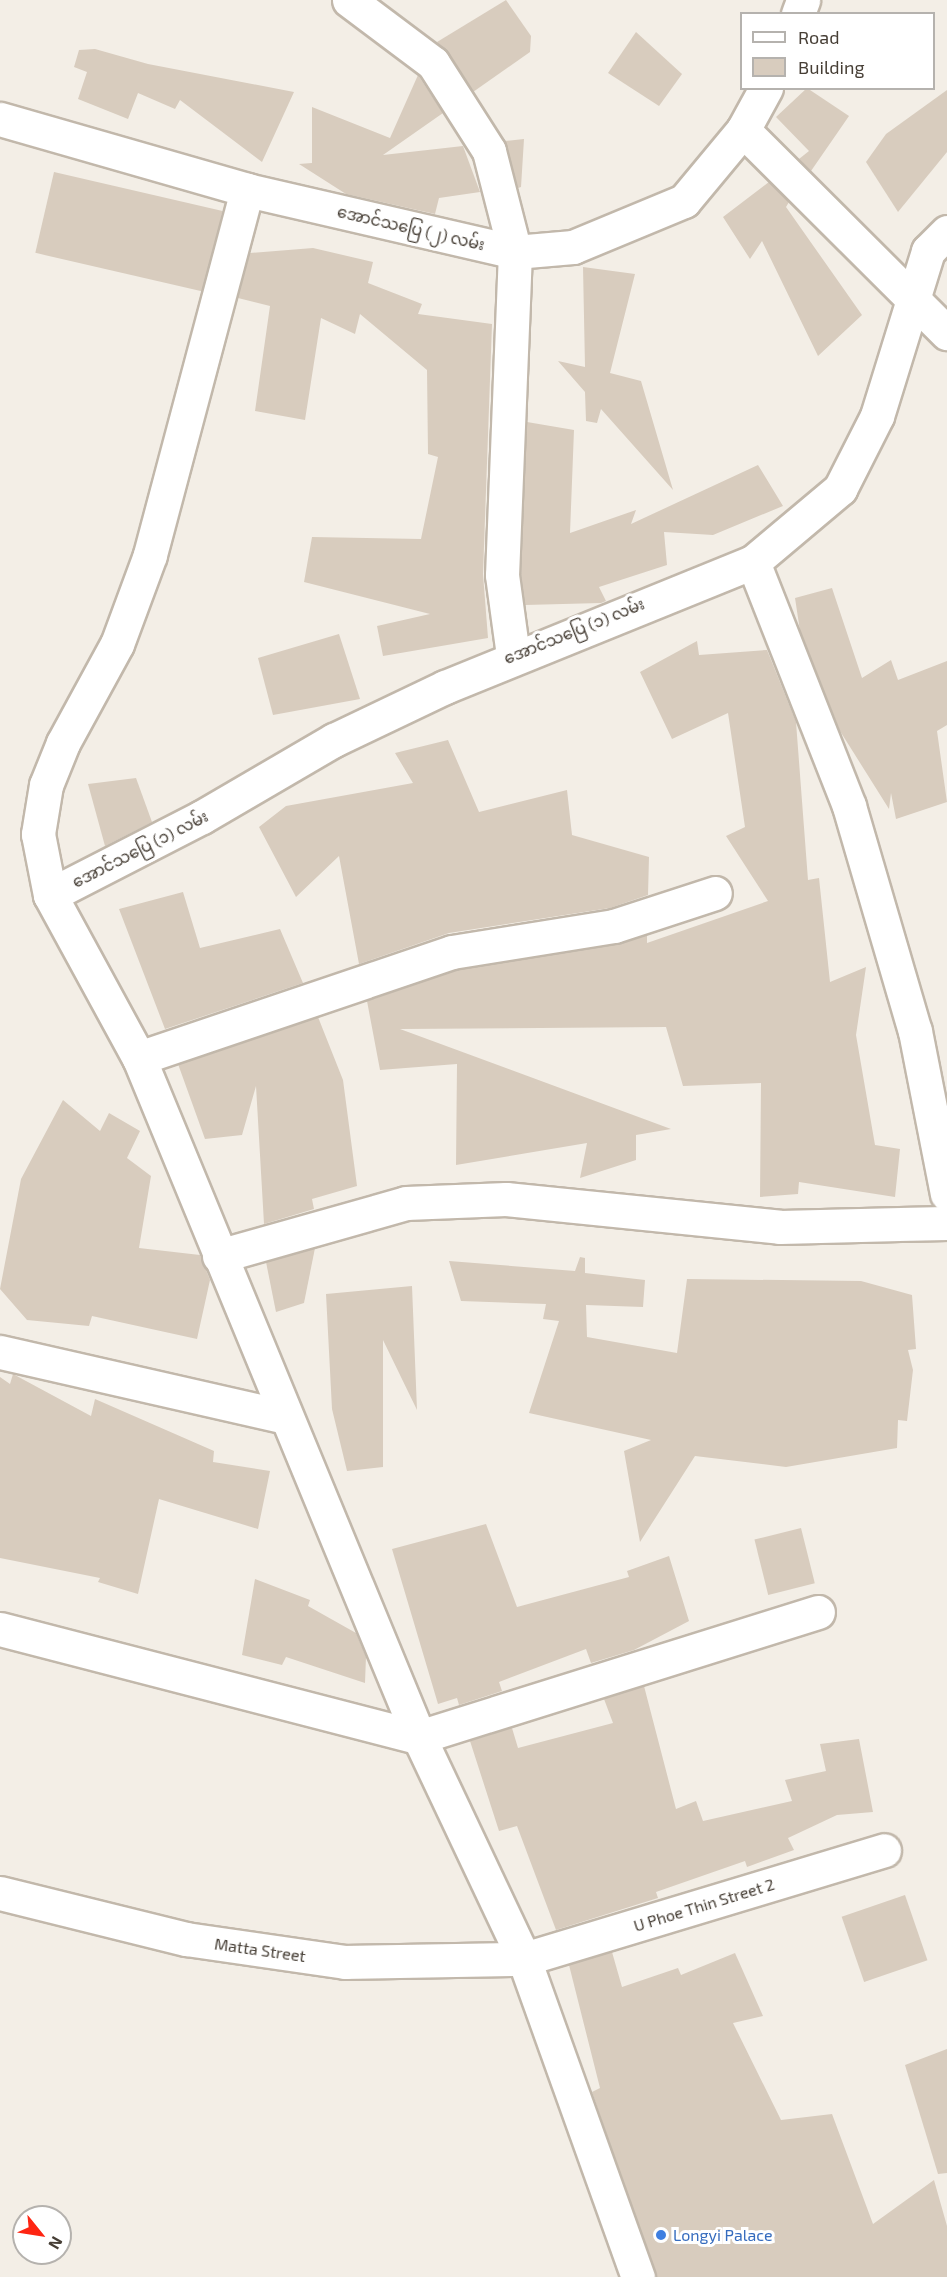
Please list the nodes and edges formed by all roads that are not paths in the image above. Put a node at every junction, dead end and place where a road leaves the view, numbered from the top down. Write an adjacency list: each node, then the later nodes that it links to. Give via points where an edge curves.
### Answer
1 (349, 0): 7 (street, via 433,63 489,151)
2 (765, 90): 4 (street, အောင်သပြေ (၂) လမ်း)
3 (0, 119): 5 (street, အောင်သပြေ (၂) လမ်း)
4 (743, 130): 7 (street, အောင်သပြေ (၂) လမ်း, via 684,201 573,247); 8 (street)
5 (247, 190): 7 (street, အောင်သပြေ (၂) လမ်း); 13 (street, via 150,555 117,644 63,743 46,785 38,834)
6 (947, 232): 8 (street, အောင်သပြေ (၁) လမ်း, via 928,251)
7 (515, 252): 11 (street, via 502,575)
8 (913, 297): 9 (street); 10 (street, အောင်သပြေ (၁) လမ်း, via 877,416 840,489)
9 (947, 333)
10 (753, 562): 11 (street, အောင်သပြေ (၁) လမ်း); 15 (street, via 849,806 915,1031)
11 (513, 655): 13 (street, အောင်သပြေ (၁) လမ်း, via 334,740 202,818)
12 (715, 893): 14 (street, via 614,926 452,952)
13 (50, 895): 14 (street)
14 (139, 1058): 17 (street)
15 (947, 1194)
16 (947, 1222): 17 (street, via 780,1227 506,1199 406,1203)
17 (219, 1256): 19 (street)
18 (0, 1352): 19 (street)
19 (285, 1417): 22 (street)
20 (818, 1612): 22 (street)
21 (0, 1629): 22 (street)
22 (419, 1737): 25 (street)
23 (884, 1850): 25 (street, U Phoe Thin Street 2)
24 (0, 1893): 25 (street, Matta Street, via 186,1939 345,1962)
25 (525, 1959): 26 (street)
26 (639, 2277)

